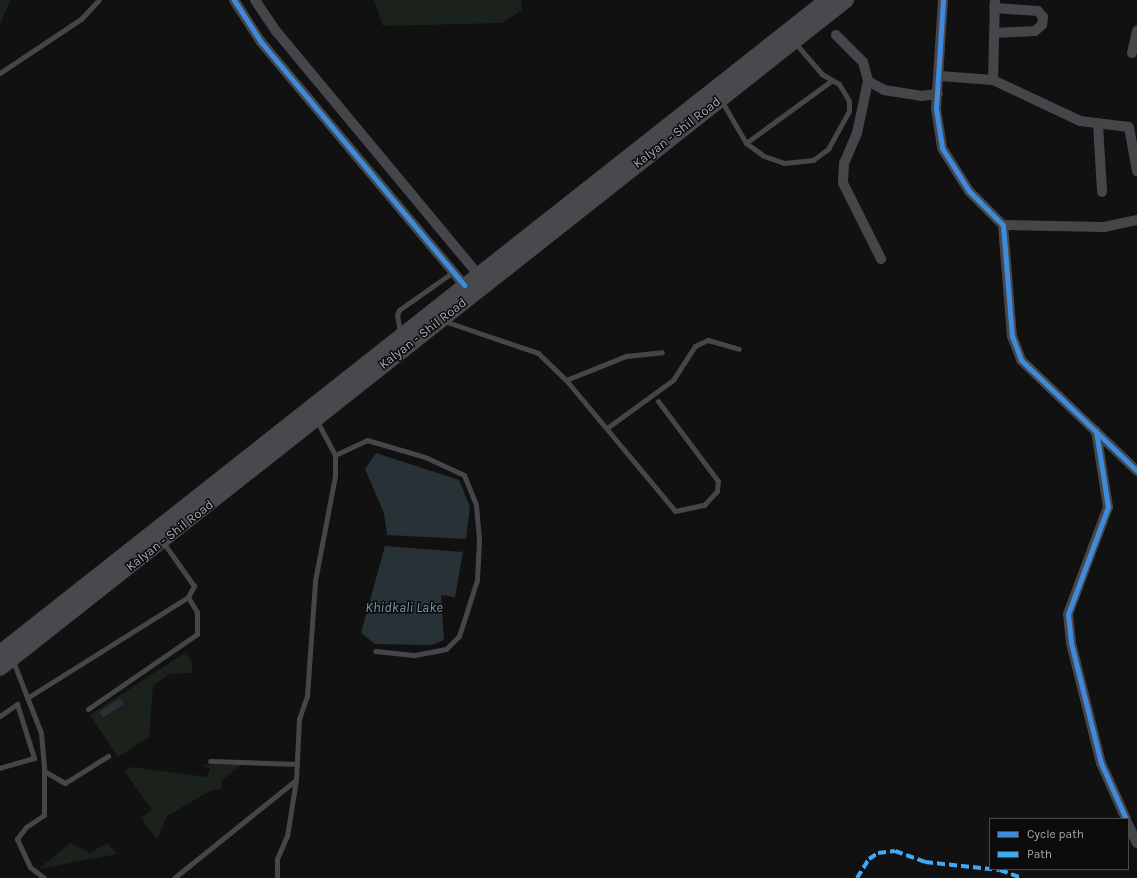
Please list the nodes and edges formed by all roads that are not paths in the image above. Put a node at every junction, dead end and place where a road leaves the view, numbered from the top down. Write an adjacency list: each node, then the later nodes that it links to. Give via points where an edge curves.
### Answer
1 (99, 0): 15 (lane, via 80,18)
2 (234, 0): 12 (street)
3 (255, 0): 8 (street)
4 (827, 0): 30 (main road, Kalyan - Shil Road)
5 (846, 0): 13 (main road, Kalyan - Shil Road)
6 (943, 0): 16 (street)
7 (995, 4): 10 (street); 10 (street, via 1038,11 1043,18 1042,25 1035,31)
8 (276, 31): 12 (street); 30 (street)
9 (1137, 31): 14 (street)
10 (994, 33): 17 (street)
11 (836, 36): 19 (street, via 863,62)
12 (261, 42): 29 (street)
13 (794, 42): 18 (lane); 21 (main road, Kalyan - Shil Road)
14 (1132, 52)
15 (0, 73)
16 (940, 76): 17 (street); 20 (street)
17 (993, 80): 22 (street, via 1080,121)
18 (831, 81): 23 (lane); 23 (lane, via 839,84 849,101 846,117 828,149 813,160 784,163 764,156)
19 (868, 81): 20 (street, via 884,90 921,96); 28 (street, via 857,133 844,163 843,184)
20 (938, 94): 27 (street, via 936,109 942,148 968,191)
21 (721, 99): 23 (lane); 32 (main road, Kalyan - Shil Road)
22 (1098, 124): 24 (street, via 1129,127); 25 (street)
23 (746, 143)
24 (1137, 171)
25 (1102, 192)
26 (1137, 220): 27 (street, via 1104,227)
27 (1003, 225): 40 (street, via 1012,336 1021,360)
28 (881, 259)
29 (453, 272): 31 (street); 33 (lane, via 400,310 397,315)
30 (478, 274): 31 (main road, Kalyan - Shil Road)
31 (464, 285): 33 (main road, Kalyan - Shil Road)
32 (441, 320): 36 (lane, via 538,353); 38 (main road, Kalyan - Shil Road)
33 (401, 336): 38 (main road, Kalyan - Shil Road)
34 (739, 349): 39 (lane, via 708,340 695,346 673,380)
35 (662, 352): 36 (lane, via 626,356)
36 (566, 380): 39 (lane)
37 (658, 401): 39 (lane, via 718,481 717,491 704,505 675,511)
38 (312, 414): 41 (lane); 43 (main road, Kalyan - Shil Road); 46 (main road, Kalyan - Shil Road)
39 (607, 428)
40 (1096, 431): 42 (street); 56 (street, via 1108,507 1073,593 1068,614 1071,643 1101,763)
41 (335, 455): 45 (lane, via 367,440 425,456 464,474 476,505 480,541 477,580 459,636 446,649 414,655); 52 (lane, via 330,514 315,581 307,696 299,718)
42 (1137, 471)
43 (163, 542): 44 (lane, via 194,586); 46 (main road, Kalyan - Shil Road)
44 (188, 597): 47 (lane); 48 (lane, via 197,612 197,634)
45 (374, 651)
46 (4, 653): 47 (lane)
47 (27, 698): 54 (lane, via 41,733)
48 (88, 709)
49 (0, 716): 53 (lane, via 17,704 34,758 23,764)
50 (108, 756): 54 (lane, via 65,783)
51 (210, 761): 52 (lane)
52 (297, 764): 55 (lane)
53 (0, 768)
54 (44, 771): 59 (lane, via 44,815 26,827 17,839 30,866)
55 (296, 780): 60 (lane); 61 (lane, via 287,836 277,859)
56 (1126, 818)
57 (1129, 826): 58 (street)
58 (1137, 843)
59 (44, 878)
60 (174, 878)
61 (277, 878)

